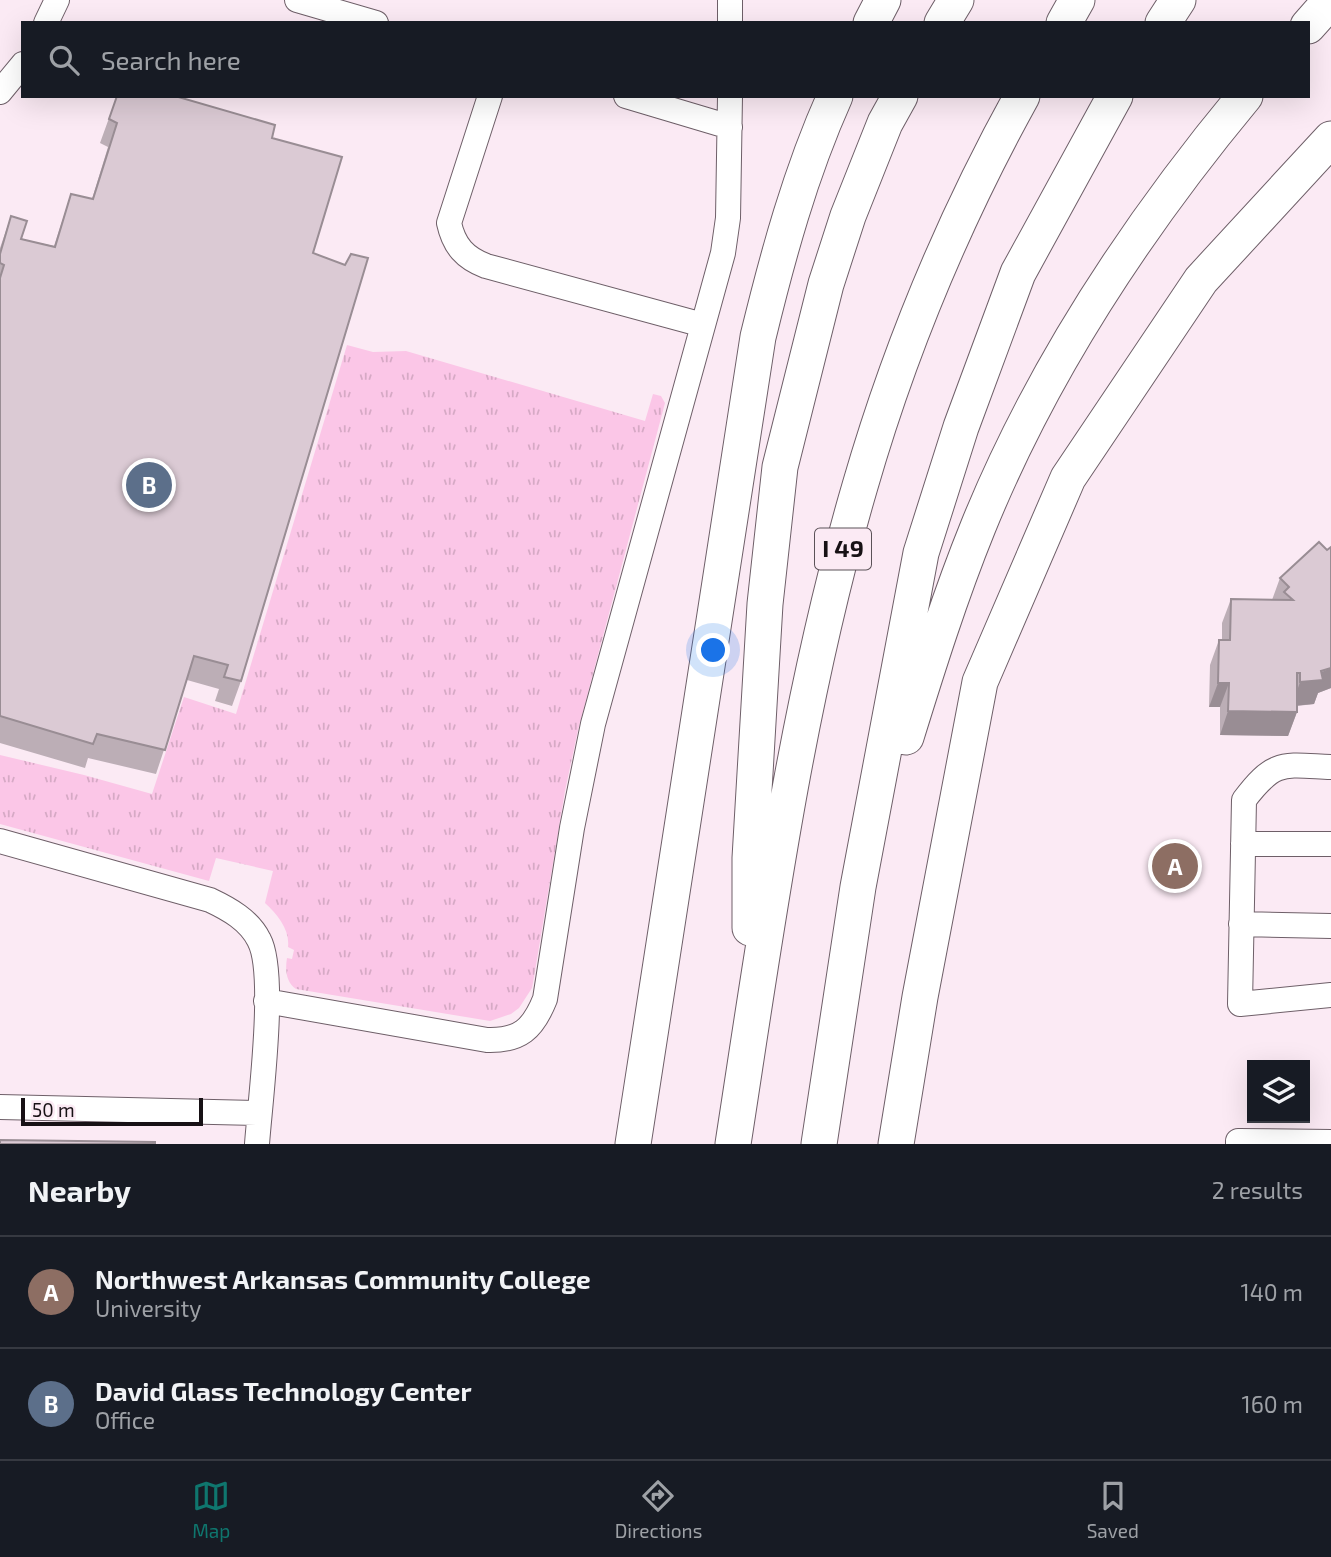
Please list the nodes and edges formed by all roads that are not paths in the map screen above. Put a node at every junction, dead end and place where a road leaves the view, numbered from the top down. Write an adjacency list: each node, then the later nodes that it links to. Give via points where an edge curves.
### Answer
1 (57, 0): 9 (street)
2 (298, 0): 10 (street)
3 (730, 0): 11 (street)
4 (883, 0): 12 (highway)
5 (956, 0): 13 (highway)
6 (1077, 0): 14 (highway)
7 (1178, 0): 15 (highway)
8 (1331, 0): 16 (highway)
9 (47, 21)
10 (369, 21)
11 (730, 21)
12 (872, 21)
13 (943, 21)
14 (1065, 21)
15 (1164, 21)
16 (1310, 24)
17 (21, 67): 18 (street)
18 (0, 93)
19 (489, 98): 29 (street, via 449,223 464,255 486,266)
20 (633, 98): 27 (street)
21 (730, 98): 27 (street)
22 (834, 98): 45 (highway, via 786,226 758,337)
23 (899, 98): 39 (highway, via 848,216 780,467 768,561 750,858)
24 (1021, 98): 39 (highway, I 49, via 990,154 920,313 860,485 803,721)
25 (1114, 98): 34 (highway, via 1017,273 937,499 921,553)
26 (1243, 98): 34 (highway, via 1105,283 1024,427 954,589)
27 (730, 127): 29 (street, via 726,235)
28 (1331, 139): 48 (highway, via 1201,280 1068,478 980,682)
29 (704, 326): 38 (street, via 593,724 539,1015 506,1041)
30 (1331, 767): 32 (street, via 1284,765 1260,778 1244,800)
31 (0, 841): 38 (street, via 228,908 260,941)
32 (1243, 844): 33 (street); 35 (street)
33 (1331, 844)
34 (858, 887): 47 (highway)
35 (1241, 923): 36 (street); 37 (street, via 1240,1004)
36 (1331, 926)
37 (1331, 995)
38 (266, 1001): 41 (street)
39 (751, 1029): 46 (highway, I 49)
40 (0, 1107): 41 (street)
41 (259, 1113): 44 (street)
42 (1238, 1142): 43 (street)
43 (1331, 1142)
44 (257, 1144)
45 (633, 1144)
46 (733, 1144)
47 (819, 1144)
48 (896, 1144)

